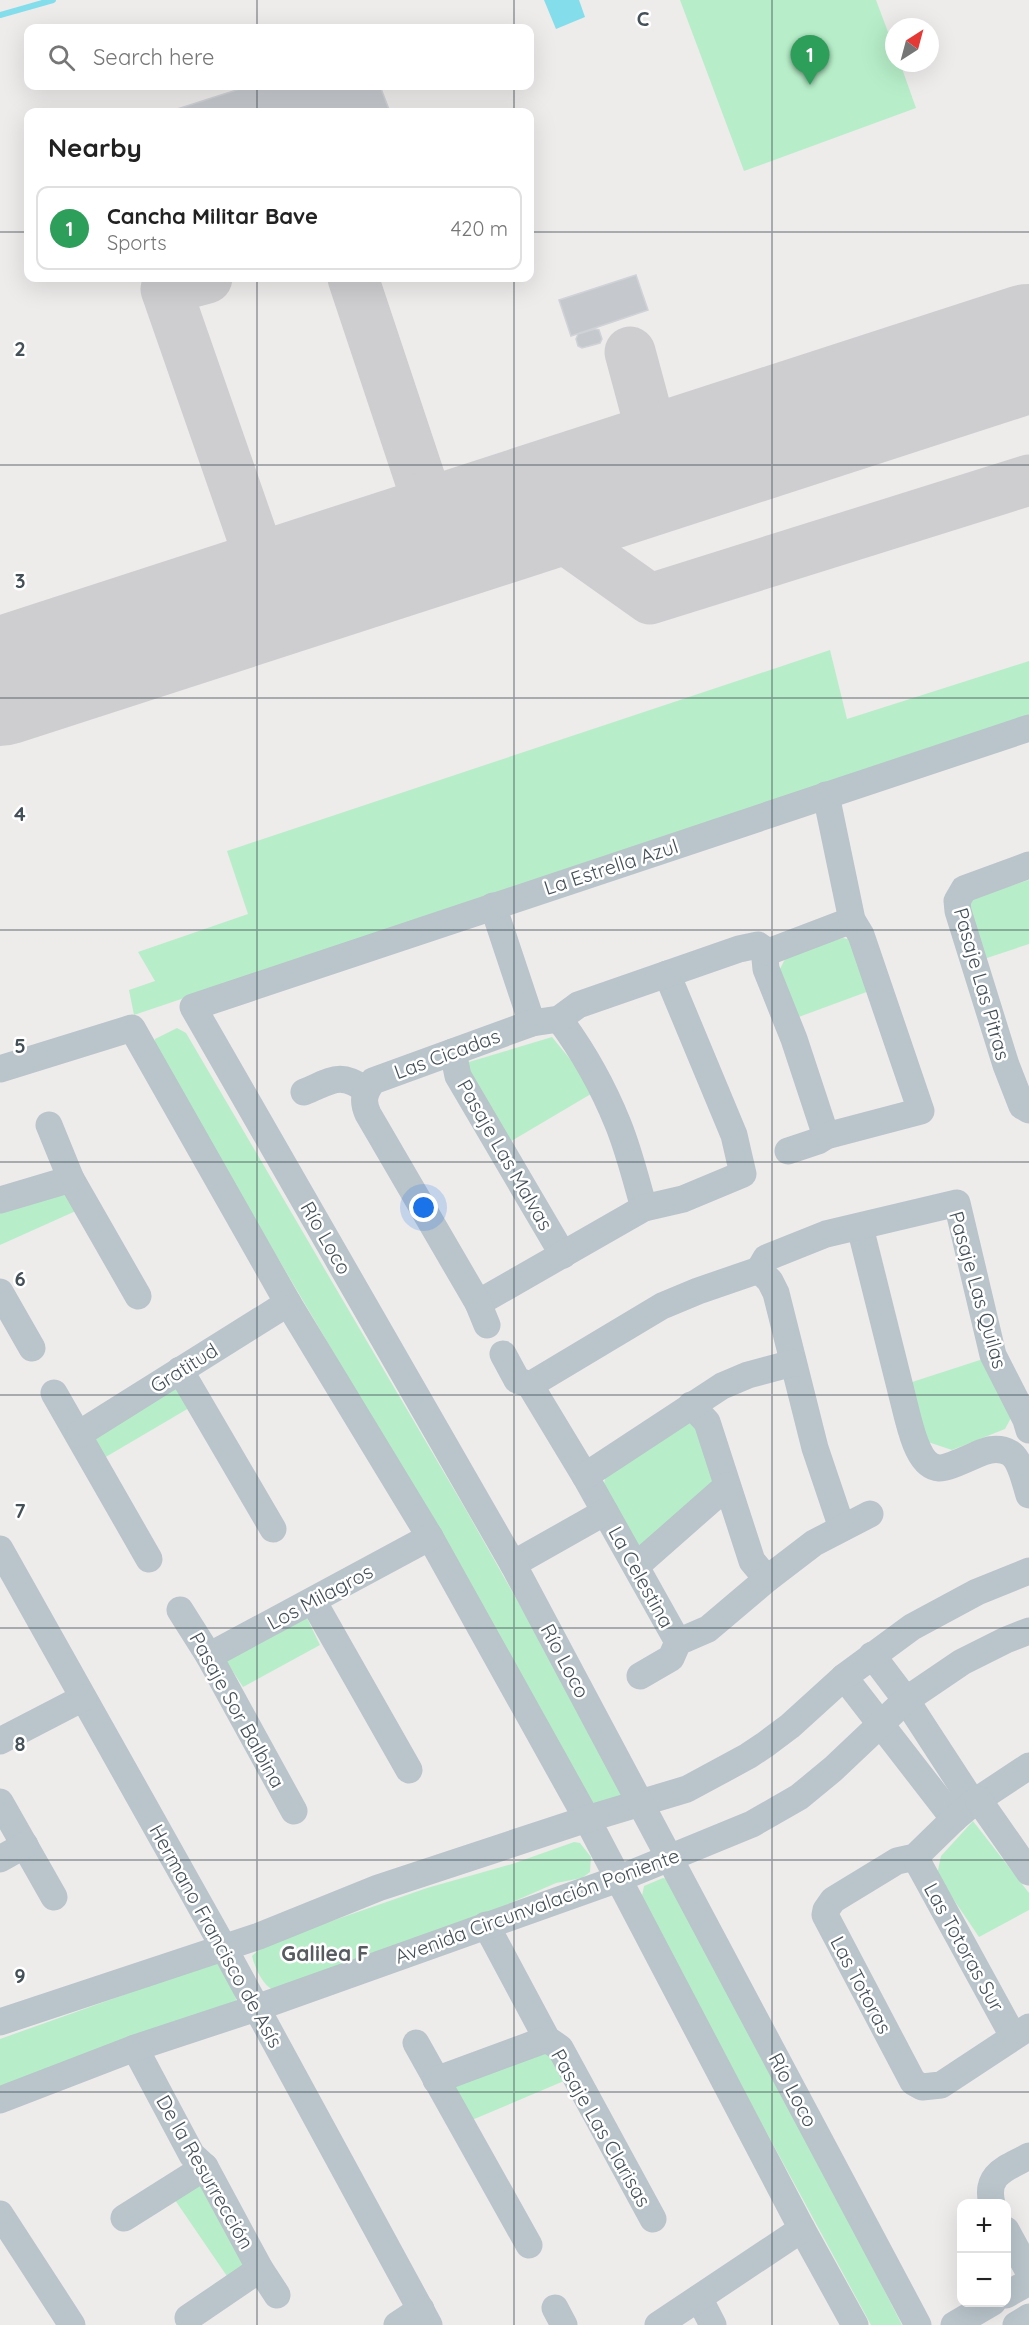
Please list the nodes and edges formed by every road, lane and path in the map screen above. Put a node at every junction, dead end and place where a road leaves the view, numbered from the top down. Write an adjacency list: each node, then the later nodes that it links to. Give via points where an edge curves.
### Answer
1 (1029, 728): 2 (street, La Estrella Azul)
2 (826, 795): 4 (street, La Estrella Azul); 5 (street)
3 (1029, 865): 15 (street, Pasaje Las Pitras, via 964,889 957,901 1006,1065 1022,1106)
4 (493, 906): 8 (street, La Estrella Azul); 10 (street)
5 (852, 921): 6 (street); 17 (street, via 861,935 921,1111)
6 (768, 952): 7 (street, via 758,945 739,949); 17 (street, via 766,969)
7 (667, 974): 9 (street, via 578,1005); 21 (street, via 734,1136 743,1174 683,1199)
8 (193, 1007): 48 (street, Río Loco)
9 (559, 1019): 10 (street, Las Cicadas); 21 (street, via 585,1058 619,1126)
10 (532, 1023): 11 (street, Las Cicadas)
11 (453, 1052): 13 (street, Las Cicadas, via 373,1081); 23 (street, Pasaje Las Malvas, via 458,1076)
12 (0, 1069): 27 (street, via 132,1028)
13 (366, 1090): 14 (street, via 339,1078); 23 (street, via 363,1103 368,1114 482,1314)
14 (304, 1092)
15 (1029, 1110)
16 (49, 1125): 19 (street)
17 (826, 1136): 18 (street)
18 (788, 1151)
19 (71, 1179): 20 (street); 26 (street)
20 (0, 1200)
21 (644, 1208): 23 (street)
22 (860, 1227): 24 (street, Pasaje Las Quilas, via 826,1234 766,1258); 35 (street, Pasaje Las Quilas, via 957,1203 993,1355); 37 (street, via 886,1337 921,1456 930,1466 940,1468 990,1450)
23 (563, 1256)
24 (759, 1270): 30 (street, via 774,1285); 32 (street, via 662,1306)
25 (0, 1292): 28 (street)
26 (138, 1296)
27 (288, 1303): 31 (street, Gratitud); 45 (street)
28 (32, 1348)
29 (503, 1354): 32 (street, La Celestina, via 517,1380)
30 (793, 1364): 34 (street, via 748,1375); 43 (street)
31 (180, 1370): 36 (street, Gratitud); 44 (street)
32 (530, 1385): 38 (street, La Celestina)
33 (54, 1393): 36 (street)
34 (691, 1405): 38 (street); 39 (street, via 707,1422)
35 (1029, 1430): 37 (street, Pasaje Las Quilas, via 1027,1438)
36 (79, 1434): 47 (street)
37 (1011, 1454): 40 (street)
38 (585, 1476): 41 (street, La Celestina)
39 (727, 1486): 49 (street); 51 (street, via 752,1561)
40 (1029, 1495)
41 (605, 1512): 48 (street, La Celestina); 49 (street, La Celestina)
42 (870, 1514): 43 (street)
43 (842, 1528): 51 (street, via 814,1543)
44 (273, 1529)
45 (430, 1537): 52 (street, Los Milagros); 70 (street)
46 (0, 1549): 60 (street, Hermano Francisco de Asís)
47 (149, 1559)
48 (513, 1564): 67 (street, Río Loco)
49 (636, 1566): 55 (street, La Celestina)
50 (1029, 1571): 56 (street, via 928,1617)
51 (767, 1579): 55 (street, via 708,1629)
52 (313, 1601): 57 (street, Los Milagros); 65 (street)
53 (180, 1610): 57 (street, Pasaje Sor Balbina)
54 (1029, 1631): 61 (street, Avenida Circunvalación Poniente, via 962,1662)
55 (678, 1642): 58 (street, via 671,1658)
56 (872, 1655): 59 (street); 61 (street)
57 (209, 1656): 69 (street, Pasaje Sor Balbina)
58 (640, 1676)
59 (844, 1677): 62 (street); 67 (street, via 748,1756 687,1789)
60 (83, 1698): 63 (street); 79 (street, Hermano Francisco de Asís)
61 (906, 1701): 62 (street, Avenida Circunvalación Poniente); 68 (street)
62 (881, 1724): 68 (street); 73 (street, Avenida Circunvalación Poniente, via 799,1797 752,1824)
63 (0, 1741)
64 (1029, 1766): 68 (street, Las Totoras)
65 (410, 1770)
66 (0, 1802): 71 (street)
67 (641, 1802): 70 (street); 73 (street, Río Loco)
68 (968, 1807): 72 (street, Las Totoras); 75 (street)
69 (294, 1811)
70 (587, 1819): 76 (street); 79 (street, via 378,1888)
71 (25, 1845): 74 (street); 77 (street)
72 (915, 1857): 82 (street, Las Totoras Sur); 82 (street, Las Totoras, via 897,1861 832,1900 825,1910 913,2082 922,2087 941,2085)
73 (670, 1858): 76 (street, Avenida Circunvalación Poniente); 112 (street, Río Loco)
74 (0, 1859)
75 (1029, 1872)
76 (618, 1879): 78 (street, Avenida Circunvalación Poniente); 94 (street)
77 (54, 1897)
78 (486, 1925): 80 (street, Avenida Circunvalación Poniente); 83 (street, Pasaje Las Clarisas)
79 (224, 1947): 80 (street, Hermano Francisco de Asís); 81 (street)
80 (256, 2008): 85 (street, Avenida Circunvalación Poniente); 104 (street, Hermano Francisco de Asís)
81 (0, 2022)
82 (1021, 2032)
83 (547, 2039): 86 (street); 93 (street, Pasaje Las Clarisas, via 560,2048)
84 (416, 2043): 86 (street)
85 (135, 2048): 87 (street, Avenida Circunvalación Poniente); 89 (street, De la Resurrección, via 192,2155)
86 (436, 2080): 96 (street)
87 (0, 2100)
88 (1029, 2156): 90 (street, via 995,2176 990,2188)
89 (205, 2167): 92 (street); 97 (street, De la Resurrección)
90 (992, 2199)
91 (0, 2214): 107 (street)
92 (124, 2217)
93 (653, 2219)
94 (802, 2229): 102 (street); 111 (street)
95 (1011, 2239): 98 (street)
96 (529, 2245)
97 (260, 2269): 101 (street, De la Resurrección); 106 (street)
98 (1029, 2272)
99 (1029, 2282): 100 (street)
100 (1011, 2292)
101 (277, 2295)
102 (699, 2298): 109 (street); 110 (street)
103 (985, 2307): 113 (street)
104 (425, 2317): 108 (street)
105 (1029, 2317): 114 (street)
106 (188, 2318)
107 (72, 2325)
108 (397, 2325)
109 (658, 2325)
110 (713, 2325)
111 (855, 2325)
112 (918, 2325)
113 (954, 2325)
114 (1016, 2325)

